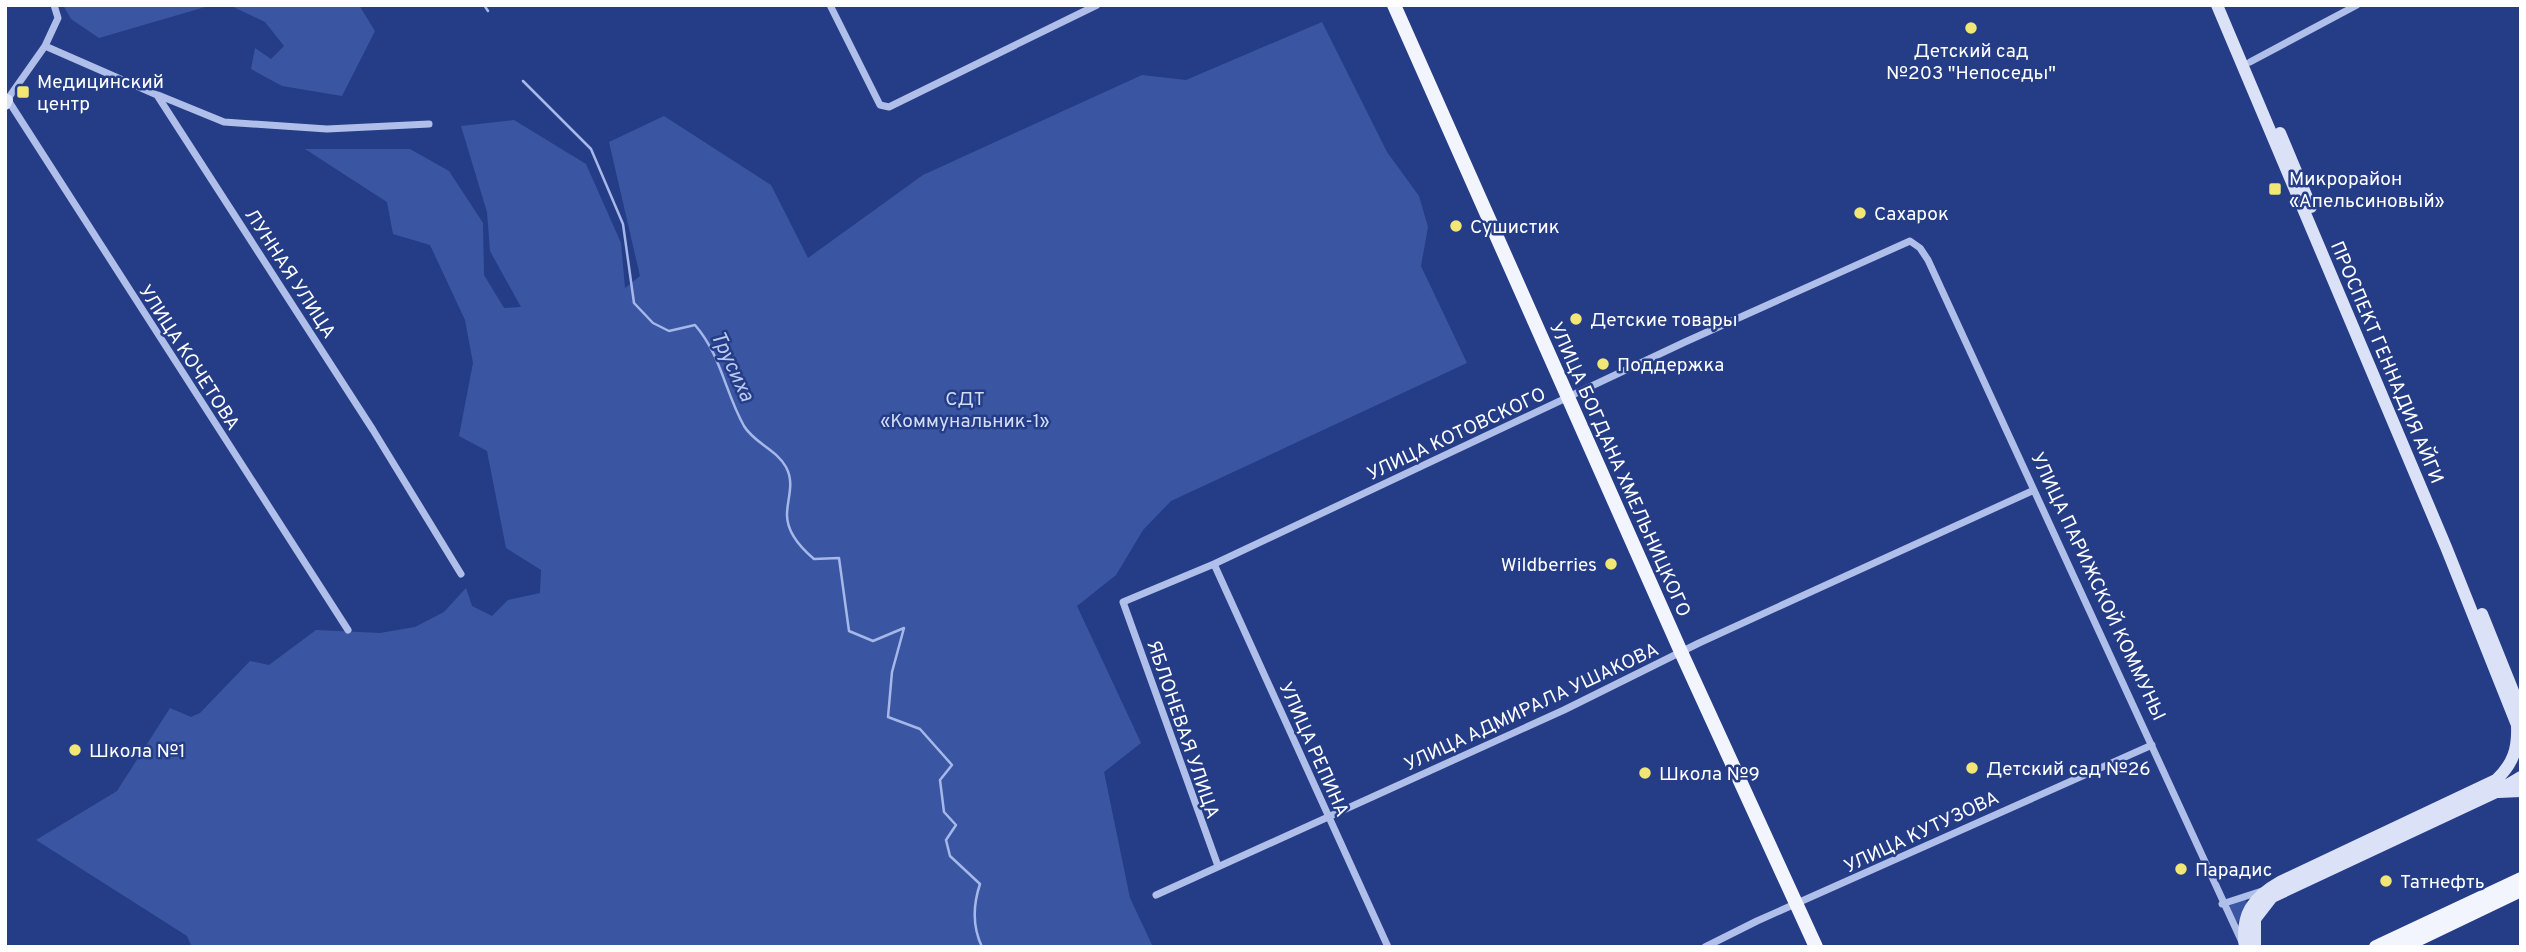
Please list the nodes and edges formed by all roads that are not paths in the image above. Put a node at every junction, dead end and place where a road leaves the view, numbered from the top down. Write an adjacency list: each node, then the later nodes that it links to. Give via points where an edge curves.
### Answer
1 (54, 5): 8 (street, via 58,18)
2 (830, 5): 3 (street, via 880,105 889,107)
3 (1097, 5)
4 (1394, 5): 14 (main road, УЛИЦА БОГДАНА ХМЕЛЬНИЦКОГО)
5 (2217, 5): 9 (main road, ПРОСПЕКТ ГЕННАДИЯ АЙГИ)
6 (2226, 5): 9 (main road, ПРОСПЕКТ ГЕННАДИЯ АЙГИ)
7 (2357, 5): 9 (street)
8 (45, 46): 10 (street); 11 (street)
9 (2246, 64): 21 (main road, ПРОСПЕКТ ГЕННАДИЯ АЙГИ, via 2454,544); 22 (main road, ПРОСПЕКТ ГЕННАДИЯ АЙГИ)
10 (158, 95): 12 (street, via 224,122 246,125 327,129); 17 (street, ЛУННАЯ УЛИЦА)
11 (6, 100): 19 (street, УЛИЦА КОЧЕТОВА)
12 (429, 124)
13 (1915, 243): 14 (street, УЛИЦА КОТОВСКОГО, via 1900,243); 15 (street, УЛИЦА ПАРИЖСКОЙ КОММУНЫ, via 1928,260)
14 (1568, 398): 16 (street, УЛИЦА КОТОВСКОГО); 20 (main road, УЛИЦА БОГДАНА ХМЕЛЬНИЦКОГО)
15 (2032, 491): 20 (street, УЛИЦА АДМИРАЛА УШАКОВА); 23 (street, УЛИЦА ПАРИЖСКОЙ КОММУНЫ)
16 (1214, 564): 18 (street, УЛИЦА КОТОВСКОГО); 27 (street, УЛИЦА РЕПИНА)
17 (461, 574)
18 (1123, 602): 28 (street, ЯБЛОНЕВАЯ УЛИЦА)
19 (348, 630)
20 (1681, 652): 27 (street, УЛИЦА АДМИРАЛА УШАКОВА); 33 (main road, УЛИЦА БОГДАНА ХМЕЛЬНИЦКОГО)
21 (2521, 711)
22 (2519, 730): 30 (main road, via 2513,758 2496,780)
23 (2152, 745): 32 (street, УЛИЦА ПАРИЖСКОЙ КОММУНЫ); 33 (street, УЛИЦА КУТУЗОВА)
24 (2521, 777): 26 (main road)
25 (2521, 791): 26 (main road)
26 (2494, 793): 38 (main road, via 2272,897 2255,919)
27 (1329, 817): 28 (street, УЛИЦА АДМИРАЛА УШАКОВА); 35 (street, УЛИЦА РЕПИНА)
28 (1217, 866): 31 (street, УЛИЦА АДМИРАЛА УШАКОВА)
29 (2517, 887): 39 (main road); 40 (main road)
30 (2266, 890): 32 (street); 34 (main road, via 2247,912)
31 (1156, 895)
32 (2222, 904): 34 (street, УЛИЦА ПАРИЖСКОЙ КОММУНЫ)
33 (1797, 905): 36 (street, УЛИЦА КУТУЗОВА); 37 (main road, УЛИЦА БОГДАНА ХМЕЛЬНИЦКОГО)
34 (2245, 946)
35 (1388, 947)
36 (1705, 947)
37 (1816, 947)
38 (2255, 947)
39 (2376, 947)
40 (2402, 947)

